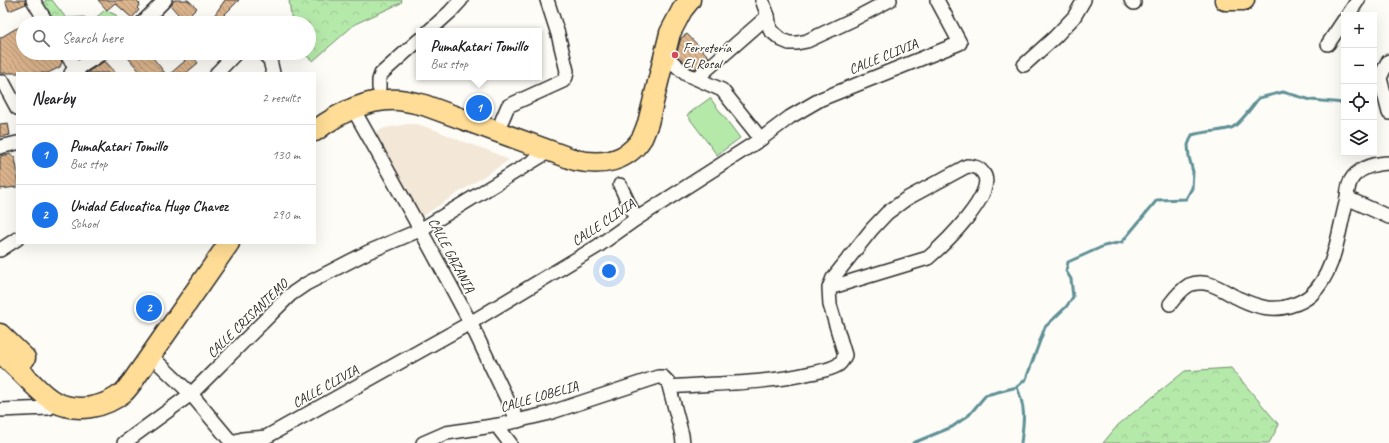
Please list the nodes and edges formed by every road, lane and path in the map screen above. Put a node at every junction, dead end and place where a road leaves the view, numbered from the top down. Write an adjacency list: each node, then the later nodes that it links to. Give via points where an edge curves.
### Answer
1 (33, 0): 15 (street)
2 (166, 0): 16 (street)
3 (460, 0): 19 (street)
4 (547, 0): 39 (street, via 567,71 566,77 563,81 508,106)
5 (675, 0): 43 (main road, via 657,34 630,134 609,149 599,151)
6 (690, 0): 22 (main road, via 670,33)
7 (762, 0): 17 (street)
8 (890, 0): 17 (street, via 807,41 797,43 782,40 770,30)
9 (937, 0): 41 (street, CALLE CLIVIA, via 960,42 821,99 790,117)
10 (1084, 0): 28 (street, via 1074,17)
11 (1225, 0): 12 (main road)
12 (1244, 0)
13 (1358, 0): 14 (street)
14 (1350, 12)
15 (43, 16)
16 (149, 16)
17 (768, 16): 32 (street)
18 (1341, 24): 21 (street)
19 (432, 28)
20 (416, 43): 34 (street, via 381,74)
21 (1328, 44)
22 (663, 59): 32 (street, via 671,61 686,74); 43 (main road, via 648,123 642,137 628,153 607,162 586,163 575,160)
23 (69, 60): 29 (street)
24 (92, 60): 29 (street)
25 (229, 60): 30 (street)
26 (270, 60): 31 (street)
27 (1389, 62): 37 (street, via 1380,78)
28 (1024, 65)
29 (75, 72)
30 (218, 72)
31 (273, 72)
32 (697, 78): 41 (street, via 722,90)
33 (0, 82): 36 (street, via 3,82)
34 (379, 88): 35 (main road, via 366,90); 39 (main road, via 396,87 428,93)
35 (356, 100): 38 (main road, via 334,102); 40 (main road); 43 (main road, via 368,103 389,100 424,105); 50 (street, CALLE GAZANIA, via 356,114)
36 (16, 106)
37 (1388, 108)
38 (316, 114)
39 (502, 120): 43 (main road)
40 (316, 130)
41 (761, 139): 49 (street, CALLE CLIVIA)
42 (16, 144): 44 (street)
43 (551, 145): 50 (street, CALLE CRISANTEMO, via 543,155)
44 (0, 147)
45 (1389, 162): 47 (street, via 1373,165 1357,173 1348,187)
46 (620, 185): 49 (street)
47 (1347, 198): 48 (street); 56 (street, via 1332,261 1323,280 1307,299 1283,309 1270,309 1240,299 1217,286 1197,283 1180,291)
48 (1389, 217)
49 (636, 219): 57 (street, CALLE CLIVIA, via 598,246)
50 (420, 230): 57 (street, CALLE GAZANIA); 62 (street, CALLE CRISANTEMO, via 368,252 290,295)
51 (16, 240): 54 (street)
52 (212, 244): 60 (main road)
53 (228, 244): 60 (main road)
54 (0, 250)
55 (829, 288): 55 (street, via 928,258 975,208 985,191 984,174 974,166 967,166 906,199 872,229 833,278); 61 (street, CALLE LOBELIA, via 830,305 845,355 838,365 796,377 767,381)
56 (1170, 304)
57 (470, 323): 66 (street, CALLE GAZANIA); 69 (street, CALLE CLIVIA, via 266,437 242,438)
58 (0, 334): 64 (main road, via 51,383)
59 (0, 352): 63 (main road, via 45,396)
60 (145, 352): 62 (street); 64 (main road, via 118,380)
61 (666, 382): 66 (street, CALLE LOBELIA, via 650,379); 72 (street)
62 (191, 394): 68 (street, CALLE CRISANTEMO); 69 (street)
63 (55, 402): 64 (main road, via 68,407); 65 (street, via 49,408)
64 (83, 403)
65 (0, 410)
66 (518, 421): 67 (street, CALLE LOBELIA)
67 (498, 424): 70 (street, CALLE LOBELIA, via 446,433); 71 (street)
68 (124, 443)
69 (232, 443)
70 (423, 443)
71 (510, 443)
72 (683, 443)

